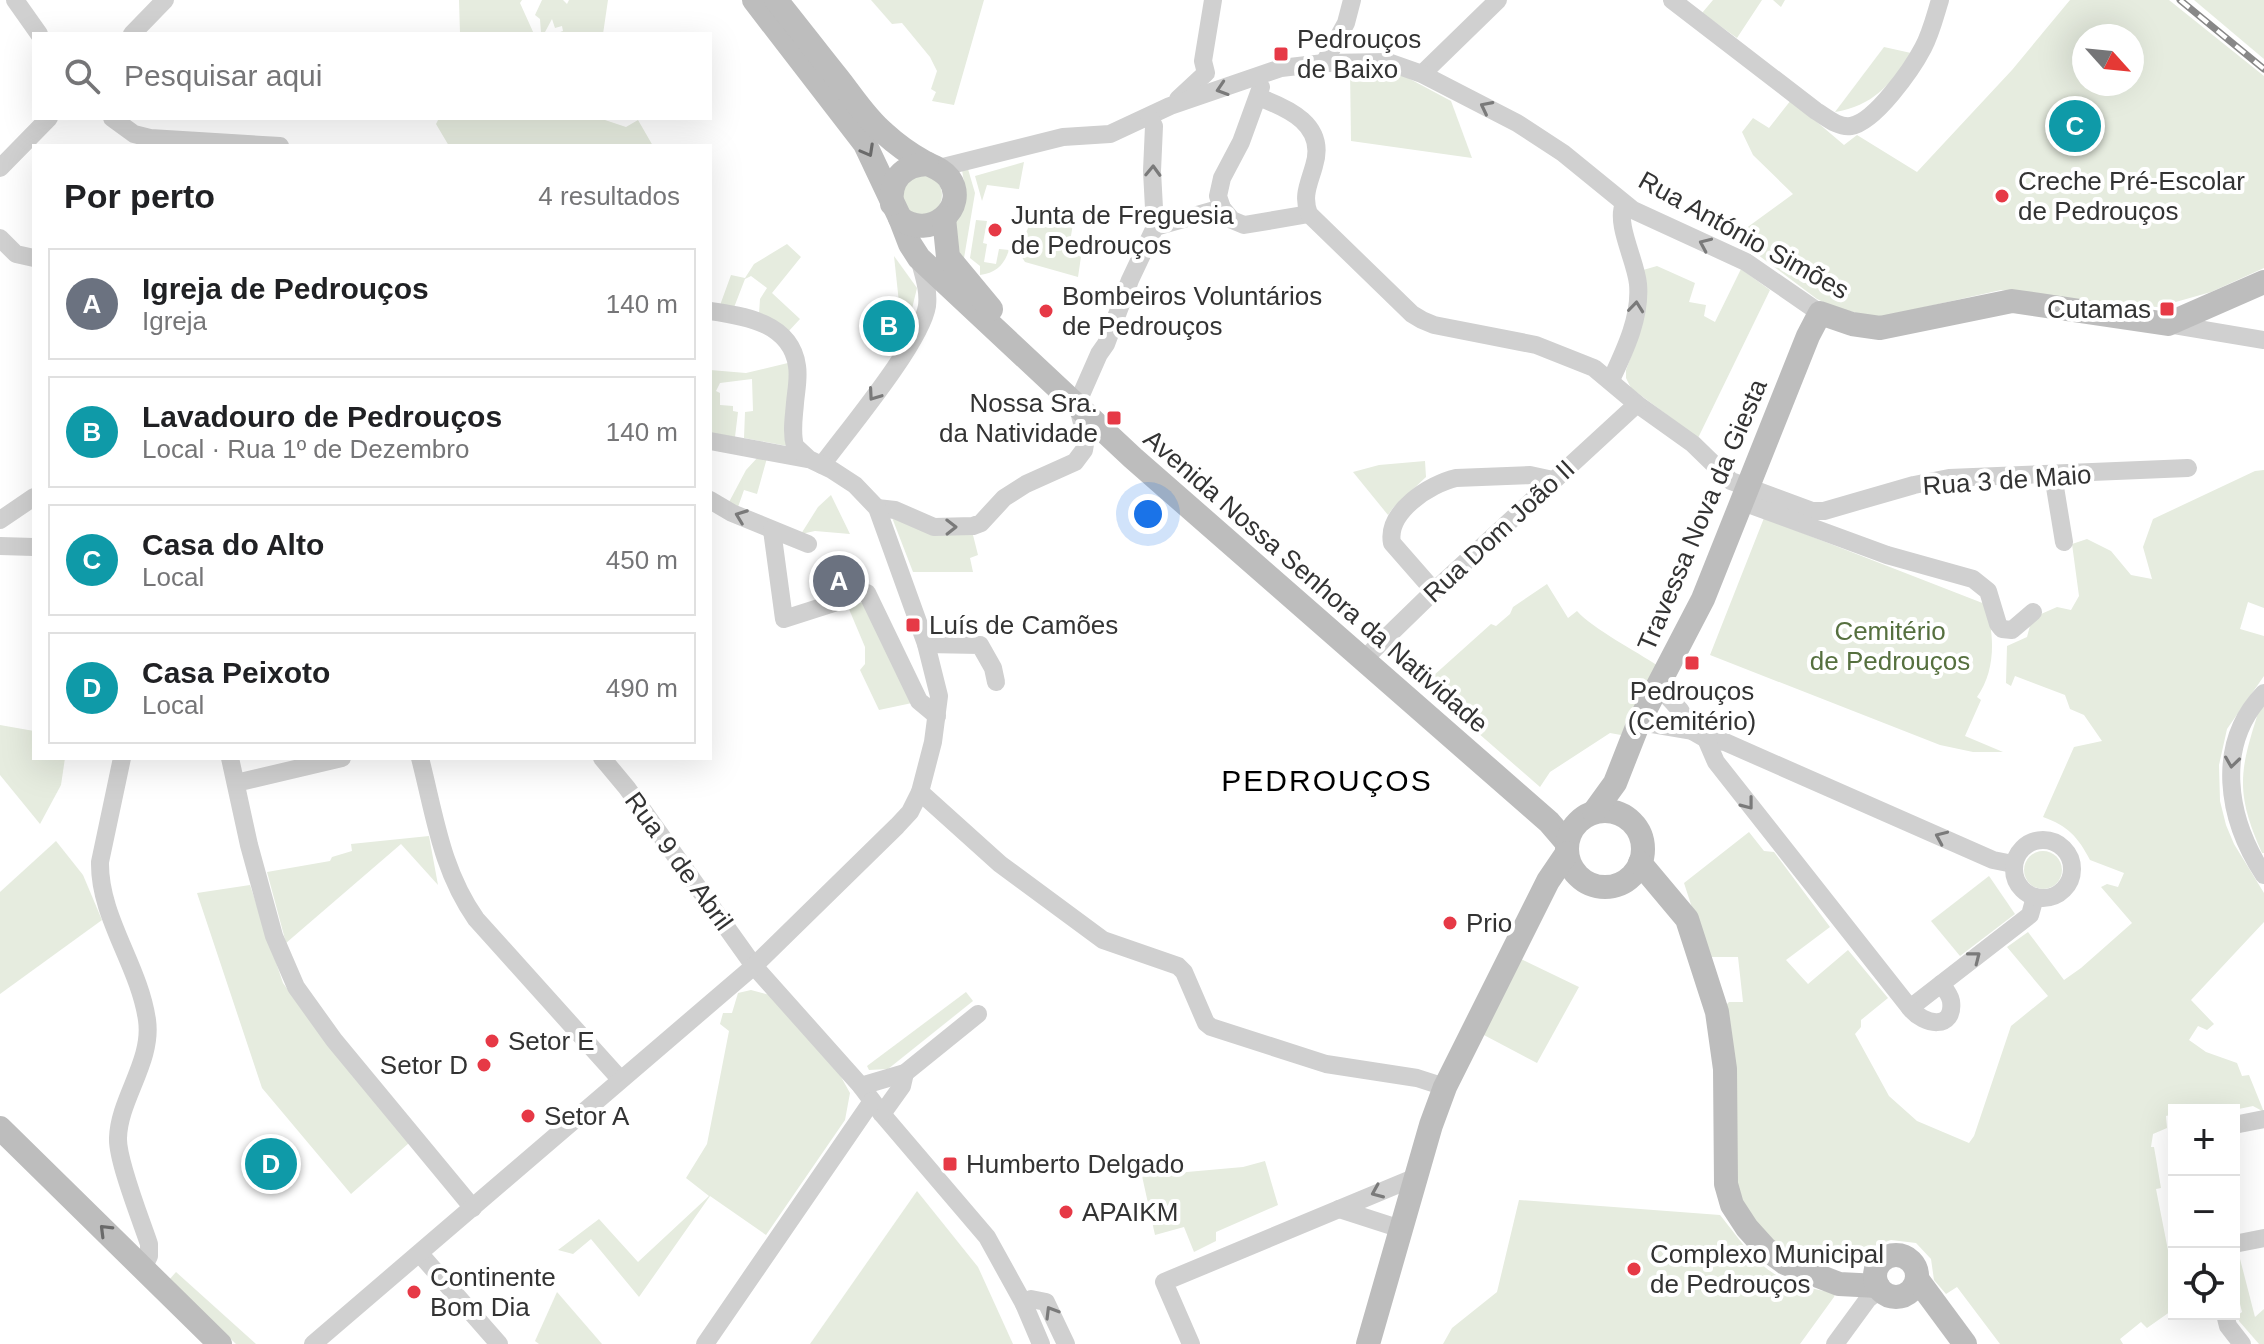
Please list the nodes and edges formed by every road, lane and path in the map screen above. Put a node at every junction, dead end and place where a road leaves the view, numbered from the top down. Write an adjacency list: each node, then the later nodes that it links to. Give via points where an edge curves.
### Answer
1 (15, 0): 10 (street)
2 (165, 0): 11 (street)
3 (754, 0): 25 (street, Avenida Nossa Senhora da Natividade, one-way to 25, via 854,127)
4 (776, 0): 21 (street, via 872,122)
5 (1213, 0): 16 (street, via 1203,61 1206,73)
6 (1352, 0): 12 (street)
7 (1498, 0): 13 (street)
8 (1672, 0): 9 (street, via 1842,126 1868,118 1894,89 1923,47)
9 (1940, 0)
10 (38, 32)
11 (134, 32)
12 (1324, 63): 13 (street, Rua António Simões, via 1388,62); 14 (street, Rua António Simões)
13 (1422, 74): 23 (street, Rua António Simões, one-way to 13, via 1542,138)
14 (1261, 76): 15 (street); 16 (street, Rua António Simões, one-way to 16)
15 (1258, 97): 24 (street, via 1222,178); 26 (street, via 1299,115 1317,146 1305,196)
16 (1170, 106): 17 (street, Rua António Simões)
17 (1149, 117): 21 (street, Rua António Simões, via 1110,134 1063,137); 28 (street, one-way to 17, via 1154,126)
18 (47, 120): 22 (street)
19 (115, 120): 20 (street, via 150,138)
20 (248, 144)
21 (933, 166): 25 (street, via 907,168 899,174 891,193); 27 (street, Avenida Nossa Senhora da Natividade, via 954,192)
22 (0, 168)
23 (1624, 204): 35 (street, Rua António Simões, one-way to 23, via 1746,262); 40 (street, one-way to 23, via 1637,314 1638,283 1621,218)
24 (1222, 208): 26 (street, via 1244,225); 28 (street)
25 (896, 211): 27 (street, via 914,226 930,226); 31 (street, Avenida Nossa Senhora da Natividade)
26 (1309, 214): 40 (street, Rua 3 de Maio, via 1422,320 1536,345)
27 (944, 218): 39 (street, Avenida Nossa Senhora da Natividade, via 948,257)
28 (1155, 227): 41 (street)
29 (0, 238): 30 (street, via 16,254)
30 (32, 258)
31 (919, 258): 39 (street, Avenida Nossa Senhora da Natividade); 44 (street, one-way to 44, via 927,286 922,322 873,398)
32 (2264, 282): 33 (street)
33 (2225, 300): 36 (street); 37 (street, via 2223,318)
34 (712, 311): 44 (street, via 757,319 787,342 797,367 793,439 799,452)
35 (1820, 313): 36 (street, Rua António Simões, via 1880,328 2012,301); 48 (street, Travessa Nova da Giesta)
36 (2168, 324): 37 (street, Rua António Simões)
37 (2236, 335): 38 (street, Rua António Simões)
38 (2264, 340)
39 (1049, 378): 41 (street, Avenida Nossa Senhora da Natividade)
40 (1611, 380): 42 (street, Rua 3 de Maio)
41 (1077, 404): 51 (street, one-way to 41, via 934,527 981,523 1015,491 1075,462 1086,438); 63 (street, Avenida Nossa Senhora da Natividade)
42 (1637, 404): 47 (street, Rua Dom João II); 48 (street, Rua 3 de Maio, via 1693,444)
43 (712, 441): 44 (street)
44 (816, 462): 51 (street, via 855,485)
45 (2188, 468): 46 (street, Rua 3 de Maio)
46 (2053, 475): 48 (street, Rua 3 de Maio, via 1949,478 1824,511); 54 (street)
47 (1553, 480): 58 (street, Rua Dom João II); 58 (street, via 1530,475 1456,478 1406,508 1392,526 1392,543)
48 (1743, 493): 61 (street, via 1887,555 1973,579 1988,591 2002,629 2012,630); 65 (street, Travessa Nova da Giesta, via 1703,599)
49 (32, 498): 52 (street)
50 (712, 501): 53 (street, one-way to 50)
51 (877, 508): 62 (street)
52 (0, 520)
53 (772, 530): 55 (street); 60 (street, via 784,619)
54 (2064, 542)
55 (808, 544)
56 (0, 546): 57 (street)
57 (32, 547)
58 (1434, 591): 63 (street, Rua Dom João II)
59 (867, 593): 67 (street, via 919,701)
60 (834, 603)
61 (2033, 612)
62 (926, 644): 64 (street, via 980,645); 67 (street, via 939,696)
63 (1362, 661): 79 (street, Avenida Nossa Senhora da Natividade, via 1549,822)
64 (996, 682)
65 (1658, 686): 68 (street, Travessa Nova da Giesta); 69 (street)
66 (2264, 693): 82 (street, one-way to 82, via 2242,725 2230,787 2240,833)
67 (937, 716): 77 (street)
68 (1639, 722): 69 (street); 76 (street, Travessa Nova da Giesta)
69 (1699, 735): 81 (street, one-way to 69); 90 (street, one-way to 90)
70 (122, 760): 106 (street, via 99,873 147,1021 145,1050 117,1139 149,1244)
71 (230, 760): 75 (street)
72 (334, 760): 75 (street)
73 (420, 760): 93 (street, via 445,862 465,903)
74 (604, 760): 88 (street, Rua 9 de Abril)
75 (236, 783): 100 (street, via 274,936 296,987)
76 (1615, 783): 78 (street); 79 (street, Travessa Nova da Giesta)
77 (920, 792): 88 (street, via 897,826); 94 (street, via 1000,864 1103,940 1178,966 1211,1027 1326,1064)
78 (1629, 819): 79 (street, via 1618,813); 80 (street, via 1642,839)
79 (1576, 833): 83 (street, via 1574,872); 84 (street, Travessa Nova da Giesta)
80 (1640, 863): 85 (street); 86 (street)
81 (2013, 864): 87 (street, via 2020,888); 87 (street, via 2022,848 2039,840 2065,849 2072,866 2068,885 2053,896)
82 (2264, 875)
83 (1581, 879): 84 (street); 85 (street, via 1601,887)
84 (1548, 881): 94 (street, Travessa Nova da Giesta)
85 (1622, 883): 86 (street)
86 (1664, 894): 107 (street, via 1687,919 1717,1012 1725,1069 1726,1184 1732,1205 1766,1249 1791,1267 1829,1278)
87 (2035, 897): 89 (street, one-way to 87, via 2030,915)
88 (754, 966): 93 (street); 95 (street, Rua 9 de Abril)
89 (1941, 984): 90 (street); 90 (street, via 1951,1000 1942,1020 1923,1021)
90 (1910, 1008)
91 (978, 1014): 92 (street)
92 (905, 1073): 95 (street, via 893,1074); 95 (street, via 902,1086)
93 (620, 1079): 100 (street)
94 (1445, 1087): 99 (street, Travessa Nova da Giesta)
95 (872, 1100): 109 (street, Rua 9 de Abril, via 987,1237); 114 (street)
96 (2264, 1119): 97 (street)
97 (2240, 1124)
98 (0, 1128): 106 (street, one-way to 98)
99 (1416, 1177): 101 (street, one-way to 101); 102 (street, Travessa Nova da Giesta)
100 (473, 1208): 105 (street)
101 (1339, 1209): 102 (street); 117 (street, via 1164,1282)
102 (1401, 1229): 118 (street, Travessa Nova da Giesta)
103 (2264, 1238): 104 (street)
104 (2240, 1243)
105 (420, 1254): 112 (street); 113 (street)
106 (143, 1268): 111 (street)
107 (1879, 1280): 108 (street, via 1896,1297); 108 (street, via 1889,1256 1903,1256 1912,1263); 119 (street)
108 (1912, 1286): 120 (street, via 1939,1309)
109 (1024, 1304): 115 (street, Rua 9 de Abril); 116 (street, one-way to 109, via 1046,1302 1031,1299)
110 (2226, 1320): 121 (street)
111 (220, 1344)
112 (313, 1344)
113 (499, 1344)
114 (705, 1344)
115 (1041, 1344)
116 (1066, 1344)
117 (1191, 1344)
118 (1368, 1344)
119 (1835, 1344)
120 (1965, 1344)
121 (2242, 1344)

